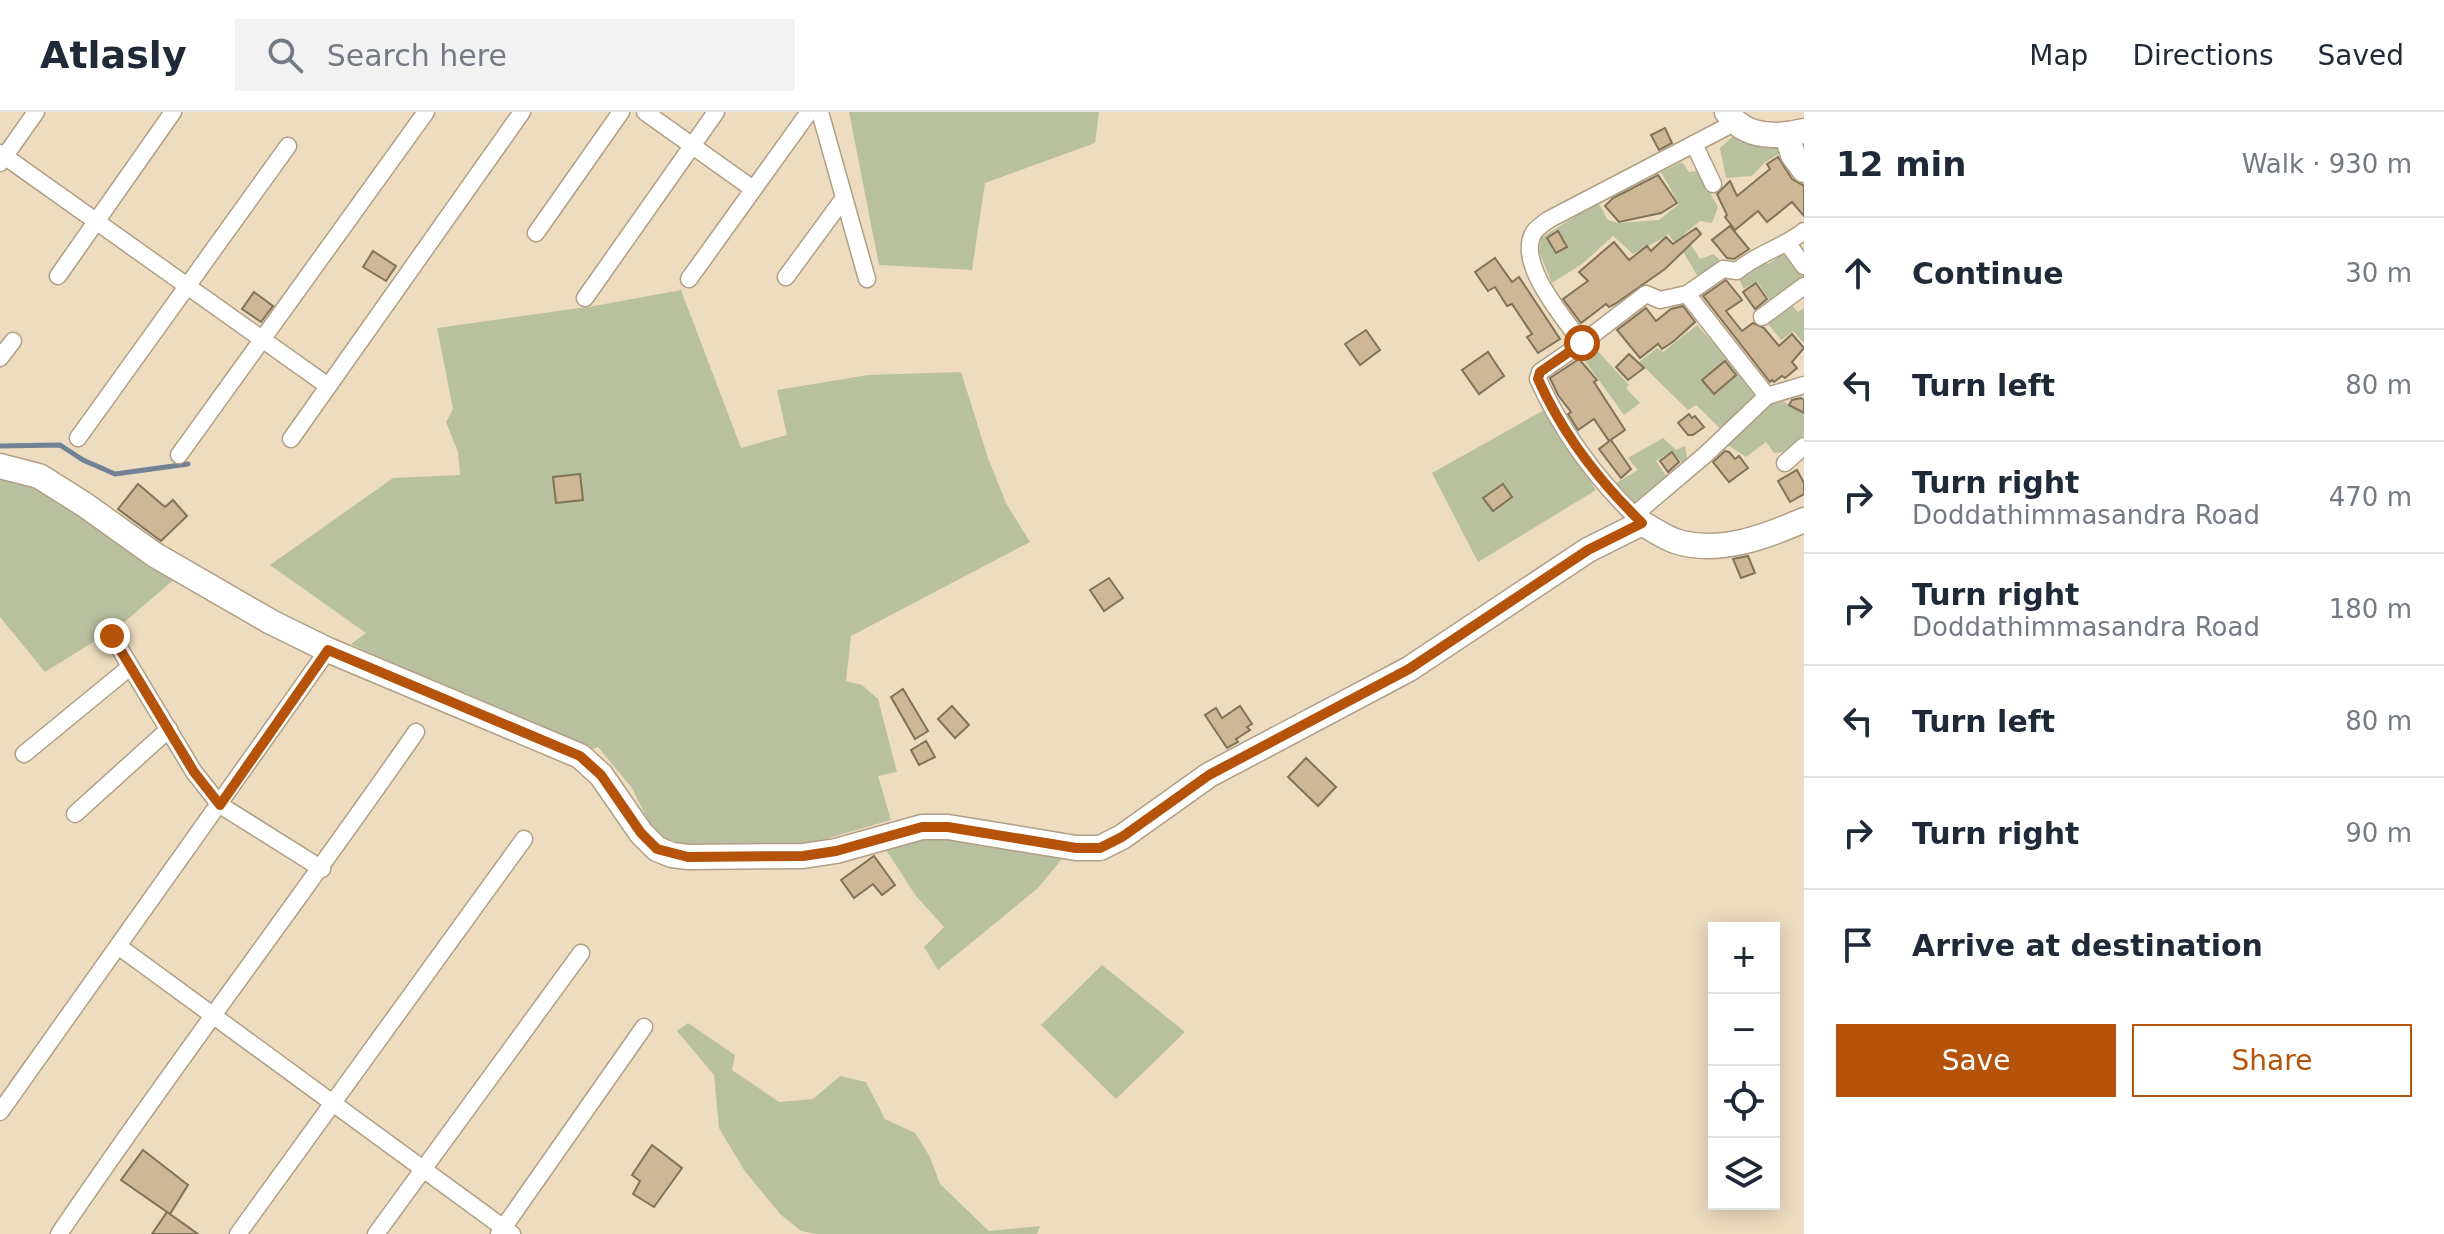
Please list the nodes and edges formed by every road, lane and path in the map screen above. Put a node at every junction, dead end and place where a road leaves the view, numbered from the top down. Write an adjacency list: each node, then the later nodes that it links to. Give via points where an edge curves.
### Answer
1 (36, 112): 15 (street)
2 (173, 112): 20 (street)
3 (426, 112): 34 (street)
4 (522, 112): 39 (street)
5 (621, 112): 22 (street)
6 (645, 112): 14 (street)
7 (716, 112): 14 (street)
8 (809, 112): 18 (street)
9 (820, 112): 19 (street)
10 (1730, 118): 11 (street, via 1748,132); 12 (street)
11 (1795, 133): 16 (street, via 1793,155)
12 (1694, 144): 17 (street); 36 (street, via 1548,220 1535,232 1529,248 1541,284)
13 (288, 146): 29 (street)
14 (692, 146): 18 (street); 32 (street)
15 (2, 157): 20 (street)
16 (1804, 170)
17 (1713, 184)
18 (753, 189): 27 (street)
19 (844, 198): 26 (street); 28 (street)
20 (96, 221): 25 (street); 29 (street)
21 (1804, 231): 23 (street)
22 (536, 233)
23 (1788, 244): 24 (street); 31 (street, via 1754,257 1737,271 1723,269)
24 (1804, 266)
25 (58, 276)
26 (786, 277)
27 (689, 279)
28 (867, 279)
29 (188, 286): 34 (street); 41 (street)
30 (1804, 286): 33 (street)
31 (1687, 294): 36 (street, via 1660,300 1646,294); 40 (street)
32 (585, 298)
33 (1762, 317)
34 (264, 340): 39 (street); 44 (street)
35 (13, 341): 37 (street)
36 (1582, 343): 47 (street, via 1540,372 1538,379 1585,459)
37 (0, 358)
38 (1804, 385): 40 (street)
39 (328, 386): 42 (street)
40 (1767, 396): 47 (street)
41 (78, 438)
42 (291, 439)
43 (1804, 446): 45 (street)
44 (179, 455)
45 (1785, 463)
46 (0, 466): 50 (street, via 39,476 155,555)
47 (1638, 519): 48 (street, via 1676,541 1702,545 1765,537); 50 (street, via 1409,669 1209,775 1100,848 922,827 803,856 672,855 641,833 601,775 580,756)
48 (1804, 520)
49 (112, 636): 51 (street)
50 (328, 650): 55 (street)
51 (130, 667): 52 (street); 54 (street)
52 (169, 729): 55 (street); 56 (street)
53 (416, 732): 58 (street)
54 (24, 754)
55 (220, 805): 58 (street); 59 (street)
56 (75, 814)
57 (524, 839): 63 (street)
58 (322, 869): 61 (street)
59 (118, 946): 61 (street); 64 (street)
60 (581, 953): 65 (street)
61 (214, 1017): 63 (street); 67 (street)
62 (644, 1027): 66 (street)
63 (331, 1102): 65 (street); 68 (street)
64 (0, 1112)
65 (422, 1168): 66 (street); 69 (street)
66 (505, 1232)
67 (59, 1234)
68 (238, 1234)
69 (376, 1234)

